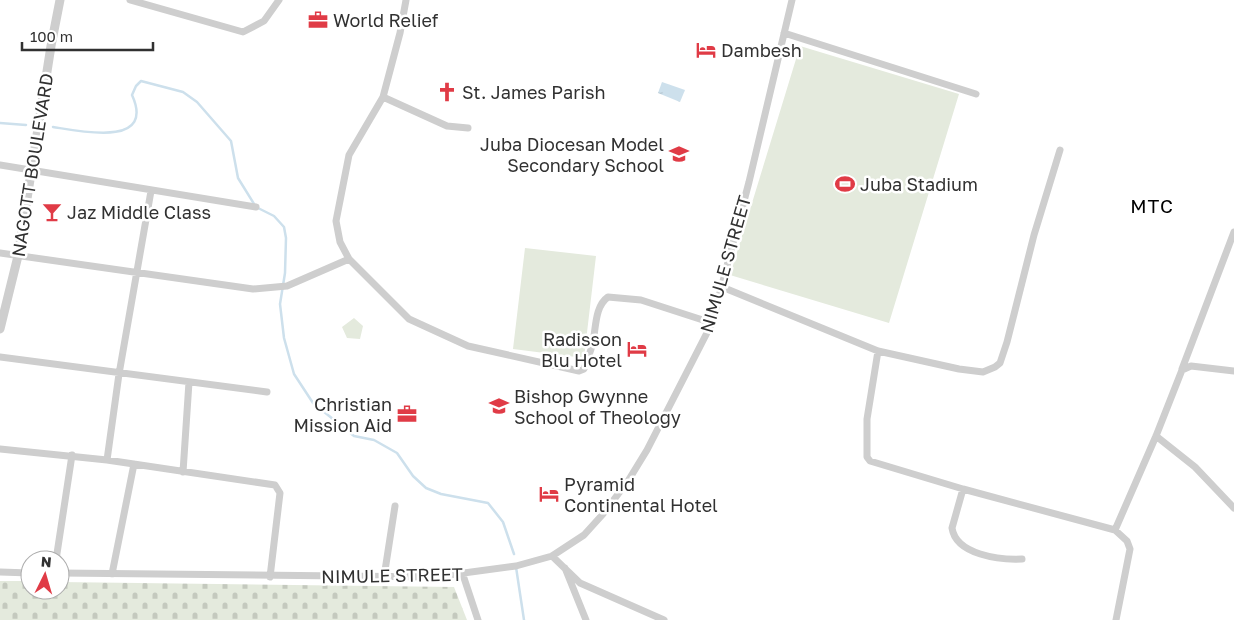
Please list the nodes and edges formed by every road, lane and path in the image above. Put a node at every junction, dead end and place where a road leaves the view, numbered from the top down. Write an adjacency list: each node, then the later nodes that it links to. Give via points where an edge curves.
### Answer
1 (60, 0): 13 (street, NAGOTT BOULEVARD)
2 (130, 0): 6 (street)
3 (279, 0): 6 (street, via 264,21 243,32)
4 (406, 0): 9 (street)
5 (792, 0): 7 (street, NIMULE STREET)
6 (144, 2)
7 (784, 33): 8 (street); 21 (street, NIMULE STREET)
8 (976, 94)
9 (383, 97): 10 (street, via 447,126); 19 (street, via 349,155 345,170 336,221 340,242)
10 (468, 128)
11 (1060, 150): 24 (street, via 1000,363 984,372)
12 (0, 165): 13 (street)
13 (31, 170): 14 (street); 18 (street, NAGOTT BOULEVARD)
14 (151, 191): 15 (street); 20 (street)
15 (256, 207)
16 (1234, 232): 26 (street)
17 (0, 253): 18 (street)
18 (18, 256): 20 (street); 23 (street, NAGOTT BOULEVARD)
19 (349, 258): 20 (street, via 287,286 275,288 253,289); 22 (street, via 409,319 444,337 468,346 579,371 584,369 593,343 596,318 608,297 641,300)
20 (137, 271): 28 (street)
21 (722, 287): 22 (street, NIMULE STREET); 24 (street)
22 (712, 323): 42 (street, NIMULE STREET, via 628,481 584,535)
23 (0, 329)
24 (878, 351): 37 (street, via 866,419 866,457 870,461)
25 (0, 357): 28 (street)
26 (1182, 370): 27 (street, via 1191,366); 31 (street)
27 (1234, 371)
28 (119, 374): 29 (street); 34 (street)
29 (189, 382): 30 (street); 36 (street)
30 (267, 392)
31 (1156, 436): 39 (street, via 1195,467); 40 (street)
32 (0, 449): 33 (street)
33 (72, 455): 34 (street); 41 (street)
34 (107, 460): 35 (street)
35 (134, 464): 36 (street); 48 (street)
36 (183, 472): 50 (street, via 278,488)
37 (963, 489): 40 (street); 43 (street, via 952,528 958,541 988,556 1007,560)
38 (394, 506): 51 (street)
39 (1234, 508)
40 (1114, 530): 55 (street, via 1127,541 1130,549)
41 (58, 550)
42 (552, 556): 44 (street); 49 (street, NIMULE STREET)
43 (1022, 558)
44 (564, 568): 53 (street); 54 (street, via 580,583)
45 (0, 572): 46 (street)
46 (20, 573)
47 (70, 573): 48 (street, NIMULE STREET)
48 (112, 574): 50 (street, NIMULE STREET)
49 (463, 575): 51 (street, NIMULE STREET); 52 (street)
50 (270, 577): 51 (street, NIMULE STREET)
51 (384, 577)
52 (478, 620)
53 (586, 620)
54 (664, 620)
55 (1116, 620)

